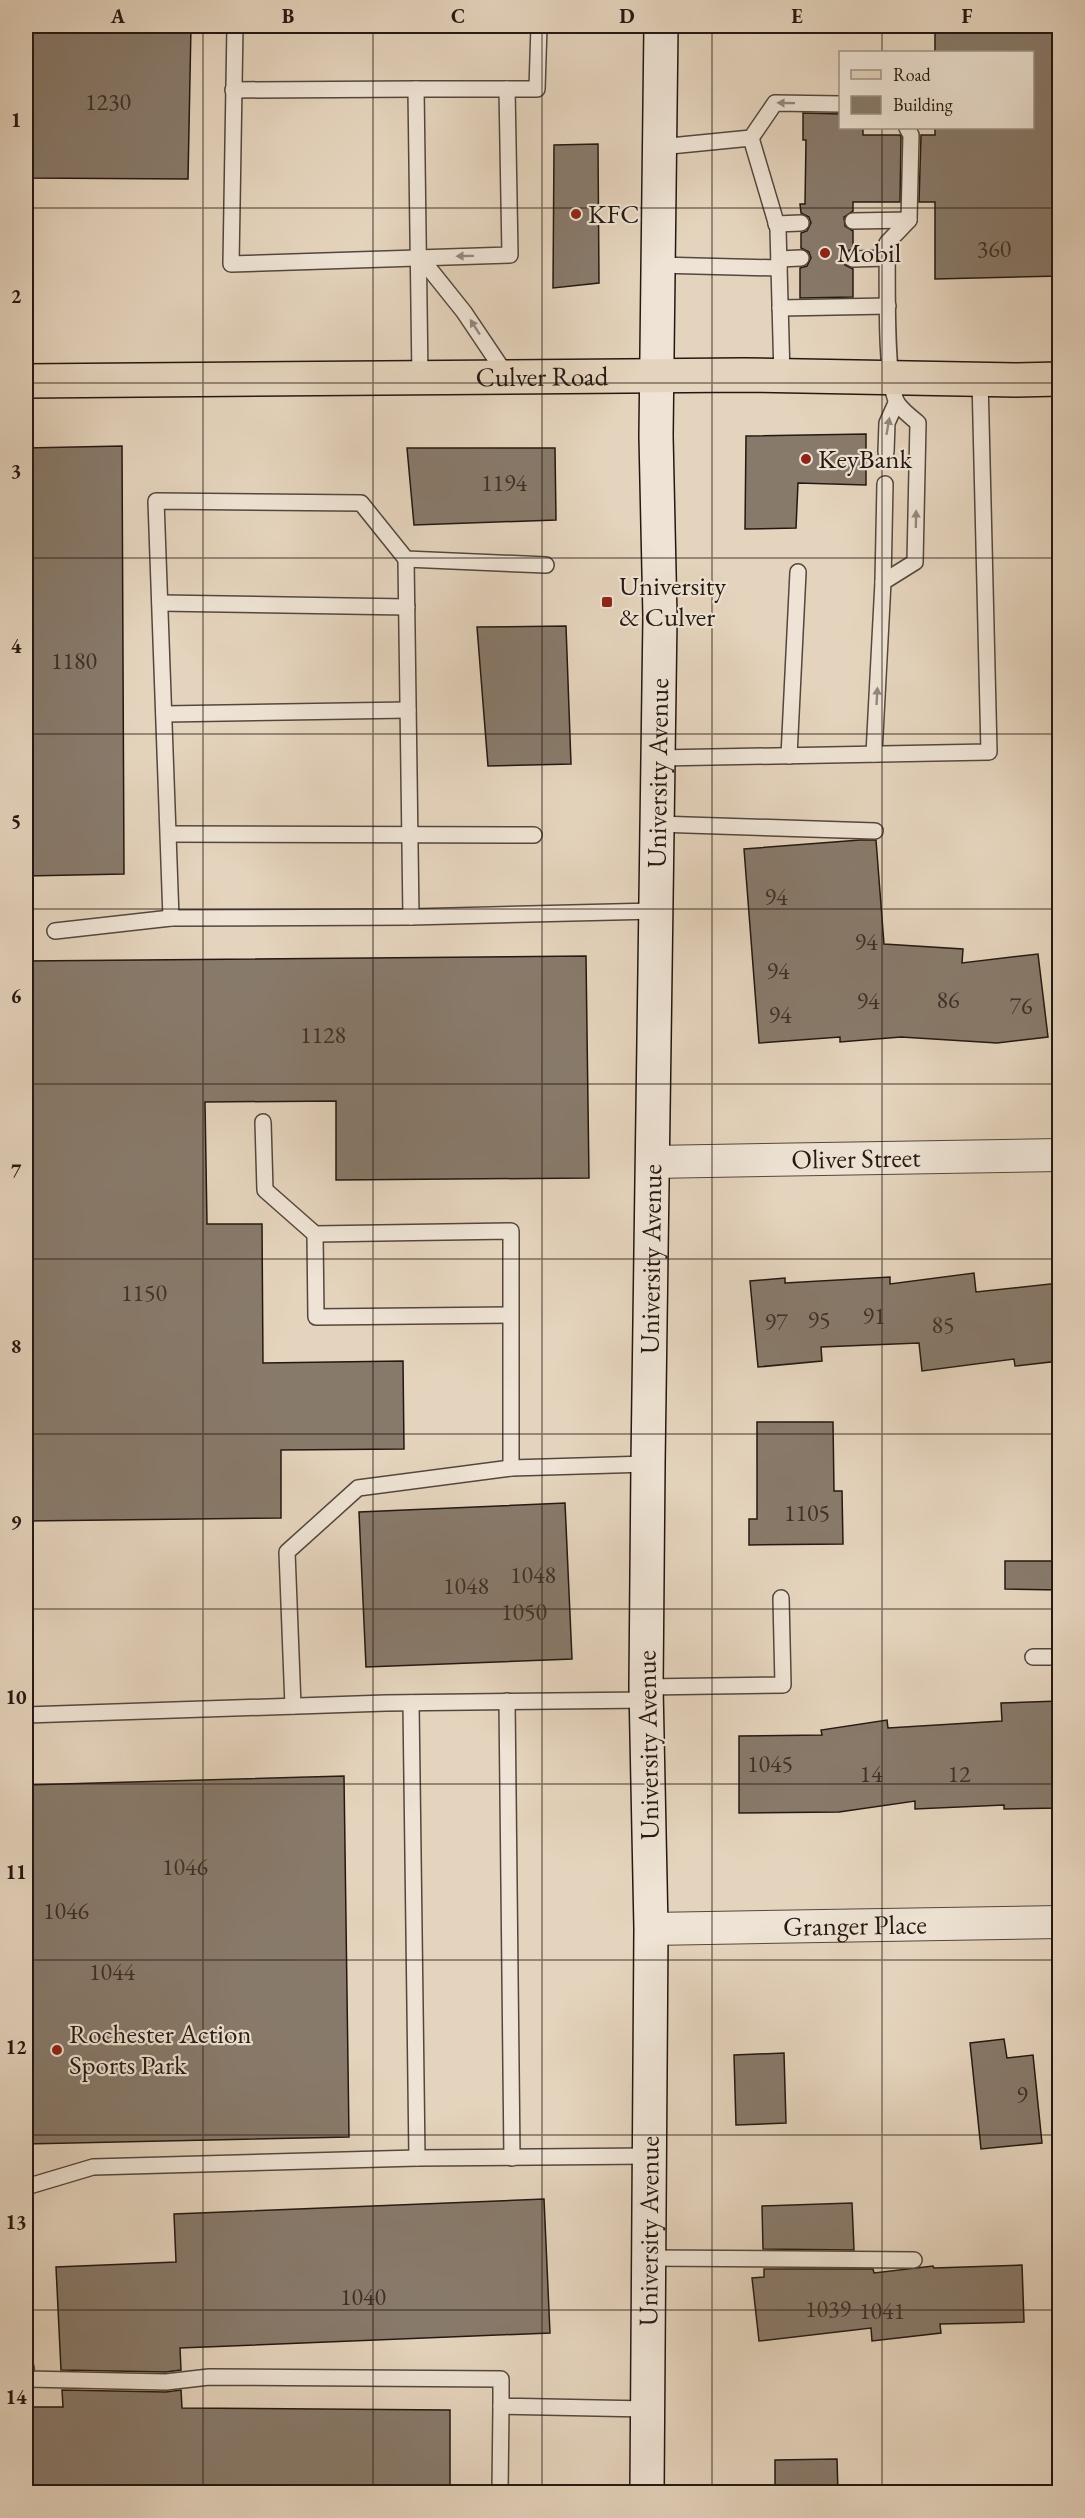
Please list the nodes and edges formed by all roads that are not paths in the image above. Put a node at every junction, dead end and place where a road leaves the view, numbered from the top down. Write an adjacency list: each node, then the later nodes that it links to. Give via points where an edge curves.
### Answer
1 (235, 26): 6 (lane)
2 (539, 26): 5 (lane, via 537,89)
3 (661, 26): 10 (main road, University Avenue)
4 (416, 89): 5 (lane); 6 (lane); 15 (lane)
5 (507, 89): 15 (lane, one-way to 15, via 510,255)
6 (233, 90): 15 (lane, via 231,264)
7 (839, 104): 9 (lane, one-way to 9, via 775,103)
8 (909, 131): 11 (lane)
9 (751, 138): 10 (lane); 14 (lane)
10 (660, 147): 20 (main road, University Avenue)
11 (909, 220): 12 (lane); 17 (lane, via 887,243)
12 (853, 221)
13 (801, 223): 14 (lane)
14 (777, 224): 19 (lane)
15 (420, 257): 23 (lane, one-way to 15, via 464,312); 26 (lane)
16 (801, 258): 19 (lane)
17 (887, 258): 18 (lane); 21 (lane)
18 (853, 259)
19 (779, 264): 20 (lane); 22 (lane)
20 (658, 266): 24 (main road, University Avenue)
21 (888, 306): 22 (lane); 30 (lane)
22 (780, 308): 25 (lane)
23 (507, 376): 24 (main road, Culver Road); 26 (main road, Culver Road)
24 (657, 376): 25 (main road, Culver Road); 43 (main road, University Avenue)
25 (782, 376): 30 (main road, Culver Road)
26 (420, 377): 29 (main road, Culver Road)
27 (1059, 379): 28 (main road, Culver Road)
28 (980, 380): 30 (main road, Culver Road); 41 (lane, via 989,752)
29 (26, 381)
30 (894, 390): 31 (lane, one-way to 30); 36 (lane, one-way to 30, via 915,562 918,423)
31 (886, 452)
32 (885, 484): 36 (lane)
33 (406, 559): 34 (lane); 37 (lane, via 361,503 156,501); 38 (lane)
34 (546, 565)
35 (798, 572): 42 (lane)
36 (883, 582): 41 (lane, one-way to 36)
37 (160, 603): 38 (lane); 40 (lane)
38 (406, 607): 39 (lane)
39 (408, 710): 40 (lane); 47 (lane)
40 (164, 714): 46 (lane)
41 (874, 754): 42 (lane)
42 (789, 756): 43 (lane)
43 (659, 758): 44 (main road, University Avenue)
44 (657, 824): 45 (lane); 49 (main road, University Avenue)
45 (875, 831)
46 (169, 834): 47 (lane); 51 (lane)
47 (410, 835): 48 (lane); 50 (lane)
48 (534, 835)
49 (655, 911): 50 (lane); 55 (main road, University Avenue)
50 (411, 917): 51 (lane)
51 (171, 918): 52 (lane)
52 (55, 931)
53 (263, 1122): 56 (lane, via 265,1190)
54 (1059, 1155): 55 (street, Oliver Street)
55 (652, 1162): 58 (main road, University Avenue)
56 (315, 1234): 57 (lane, via 316,1317); 57 (lane, via 511,1231)
57 (510, 1315): 59 (lane)
58 (648, 1464): 59 (lane); 63 (main road, University Avenue)
59 (511, 1468): 66 (lane, via 358,1488 287,1551)
60 (781, 1598): 63 (lane, via 783,1685)
61 (1033, 1657): 62 (lane)
62 (1059, 1657)
63 (647, 1694): 64 (lane); 69 (main road, University Avenue)
64 (507, 1701): 65 (lane); 72 (lane)
65 (411, 1703): 66 (lane); 71 (lane)
66 (293, 1706): 67 (lane)
67 (26, 1715)
68 (1059, 1922): 69 (street, Granger Place)
69 (651, 1929): 70 (main road, University Avenue)
70 (649, 2156): 72 (lane); 74 (main road, University Avenue)
71 (417, 2158): 72 (lane); 73 (lane, via 93,2167)
72 (512, 2158)
73 (26, 2187)
74 (648, 2258): 75 (lane); 78 (main road, University Avenue)
75 (914, 2260)
76 (26, 2368): 77 (lane, via 27,2379 501,2379)
77 (501, 2406): 78 (lane); 79 (lane)
78 (647, 2409): 80 (main road, University Avenue)
79 (500, 2493)
80 (646, 2493)

